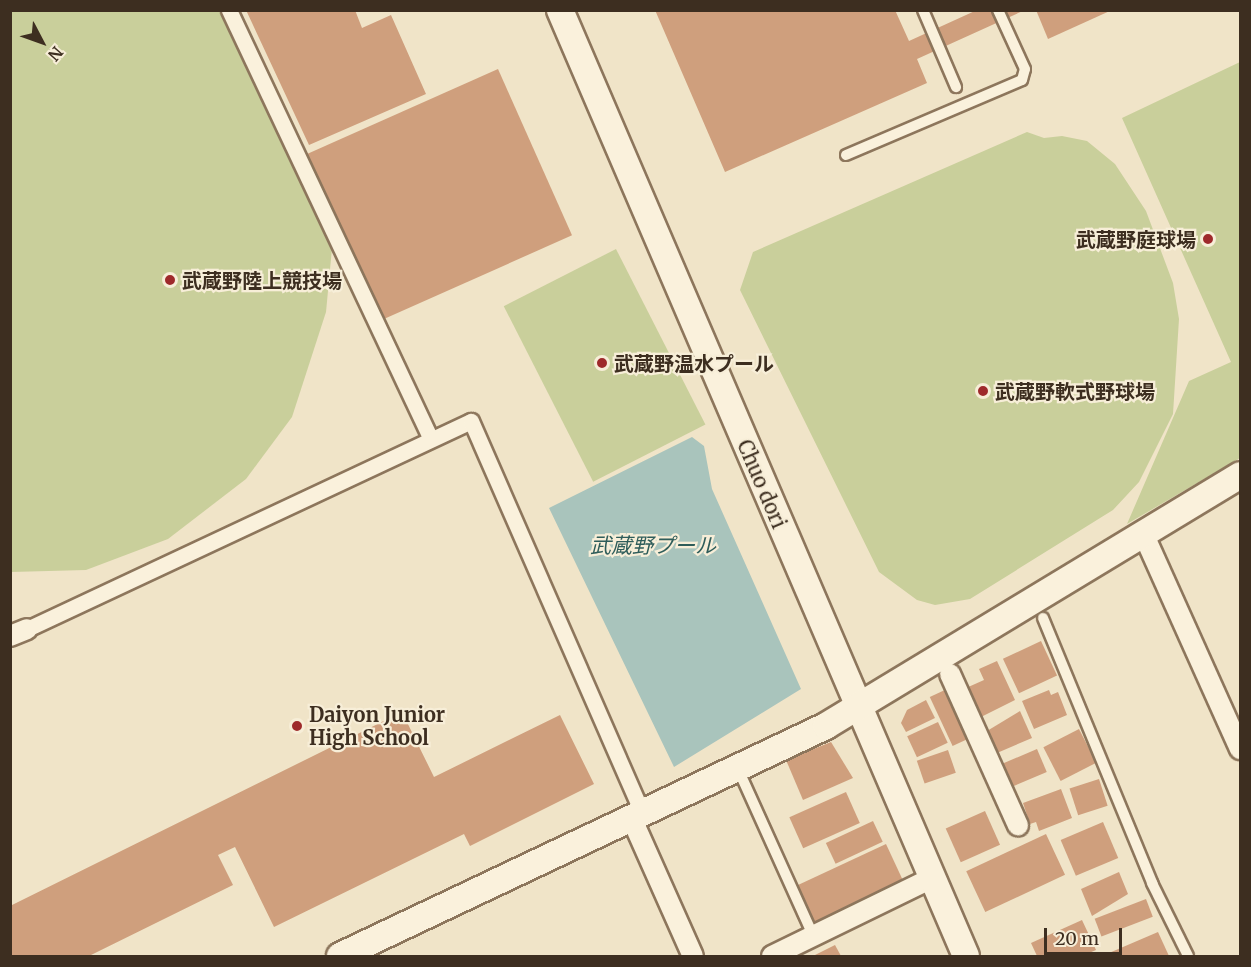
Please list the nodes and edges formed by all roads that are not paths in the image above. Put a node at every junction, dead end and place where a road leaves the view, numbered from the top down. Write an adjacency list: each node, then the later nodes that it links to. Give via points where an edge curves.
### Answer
1 (229, 10): 7 (street)
2 (560, 10): 13 (street, Chuo dori)
3 (923, 10): 5 (lane)
4 (998, 10): 6 (lane, via 1024,69 1022,80)
5 (956, 87)
6 (846, 155)
7 (430, 438): 11 (street); 16 (street, via 471,421)
8 (1240, 475): 9 (street)
9 (1143, 533): 13 (street); 14 (street)
10 (1043, 618): 24 (lane, via 1152,884)
11 (19, 633)
12 (950, 674): 17 (street)
13 (857, 707): 15 (street); 18 (street, Chuo dori)
14 (1240, 749)
15 (738, 769): 16 (street); 19 (lane)
16 (636, 815): 20 (street); 21 (street)
17 (1018, 825)
18 (932, 878): 19 (street); 23 (street, Chuo dori)
19 (813, 935): 22 (street)
20 (348, 955)
21 (693, 957)
22 (772, 957)
23 (966, 957)
24 (1188, 957)

